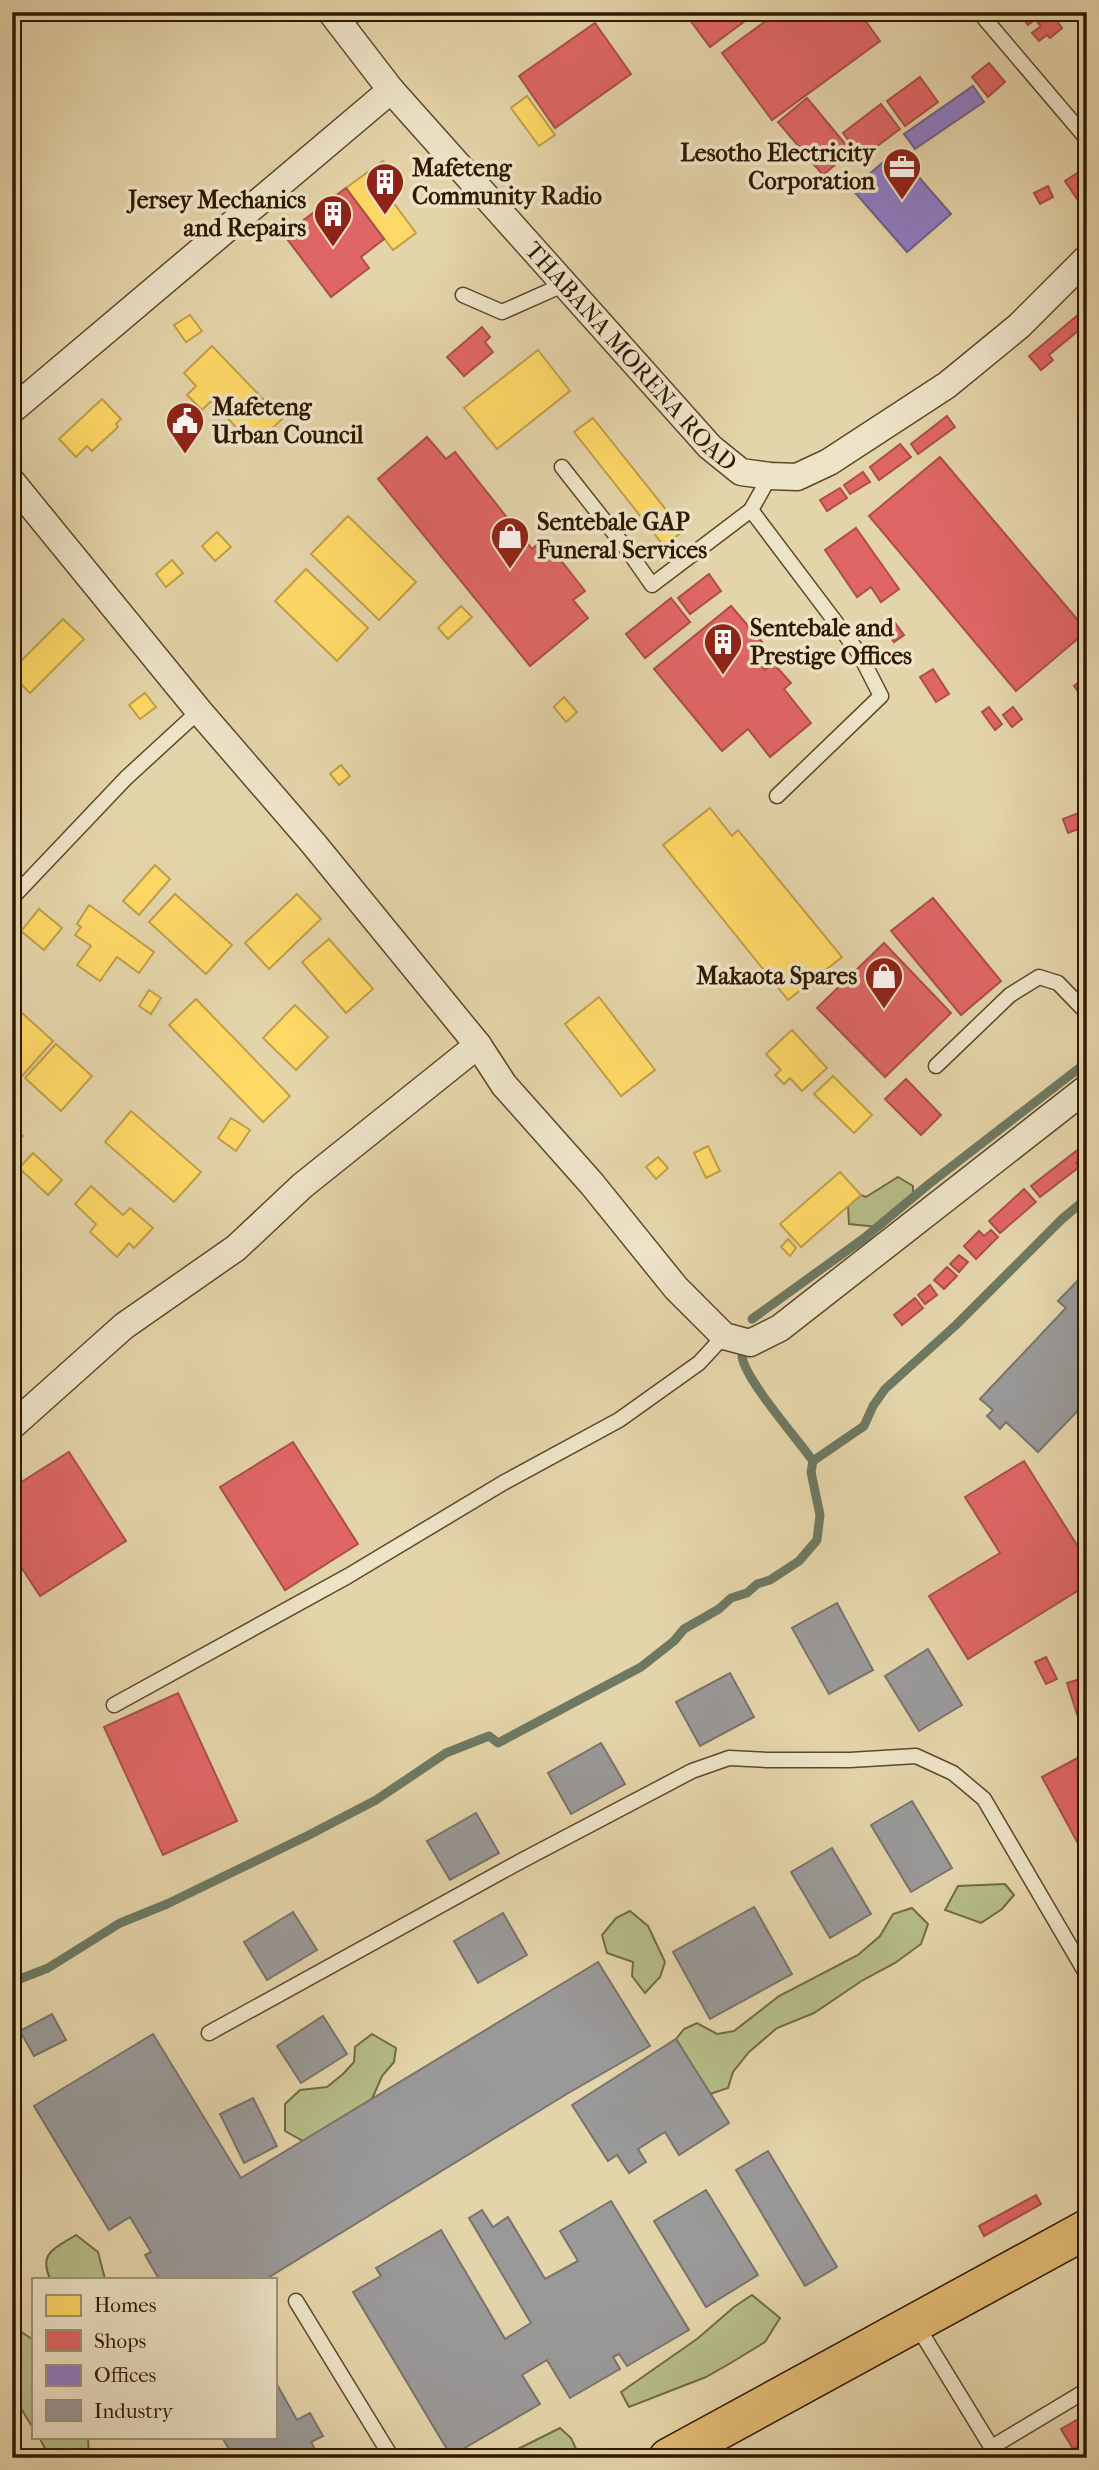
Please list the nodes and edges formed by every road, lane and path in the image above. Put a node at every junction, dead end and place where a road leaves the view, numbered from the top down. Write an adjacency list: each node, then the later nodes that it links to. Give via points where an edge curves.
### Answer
1 (979, 12): 4 (lane)
2 (344, 16): 3 (street, THABANA MORENA ROAD)
3 (391, 90): 6 (street, THABANA MORENA ROAD); 8 (street)
4 (1087, 139)
5 (1087, 258): 10 (street, THABANA MORENA ROAD, via 1019,326 947,385 829,462 797,477)
6 (565, 284): 7 (lane, via 502,312); 10 (street, THABANA MORENA ROAD, via 710,447 741,472)
7 (463, 295)
8 (12, 410)
9 (562, 467): 12 (lane, via 652,585)
10 (770, 476): 12 (lane)
11 (12, 482): 13 (street)
12 (751, 510): 14 (lane, via 859,653 881,696)
13 (199, 711): 15 (lane, via 126,778); 17 (street)
14 (777, 796)
15 (12, 898)
16 (1087, 1013): 18 (lane, via 1058,983 1039,977 1010,995)
17 (478, 1045): 20 (street, via 504,1085 676,1288); 21 (street, via 302,1186 236,1248 124,1326)
18 (936, 1066)
19 (1087, 1088): 20 (street, via 780,1328 750,1343)
20 (724, 1336): 22 (lane, via 699,1363 619,1420)
21 (12, 1426)
22 (114, 1705)
23 (1087, 1975): 24 (lane, via 984,1799 953,1773 916,1756 729,1758 692,1772 521,1861)
24 (209, 2033)
25 (1087, 2229): 27 (main road)
26 (296, 2301): 30 (lane)
27 (915, 2323): 29 (lane); 31 (main road)
28 (1087, 2390): 29 (lane)
29 (995, 2452)
30 (392, 2458)
31 (668, 2458)

